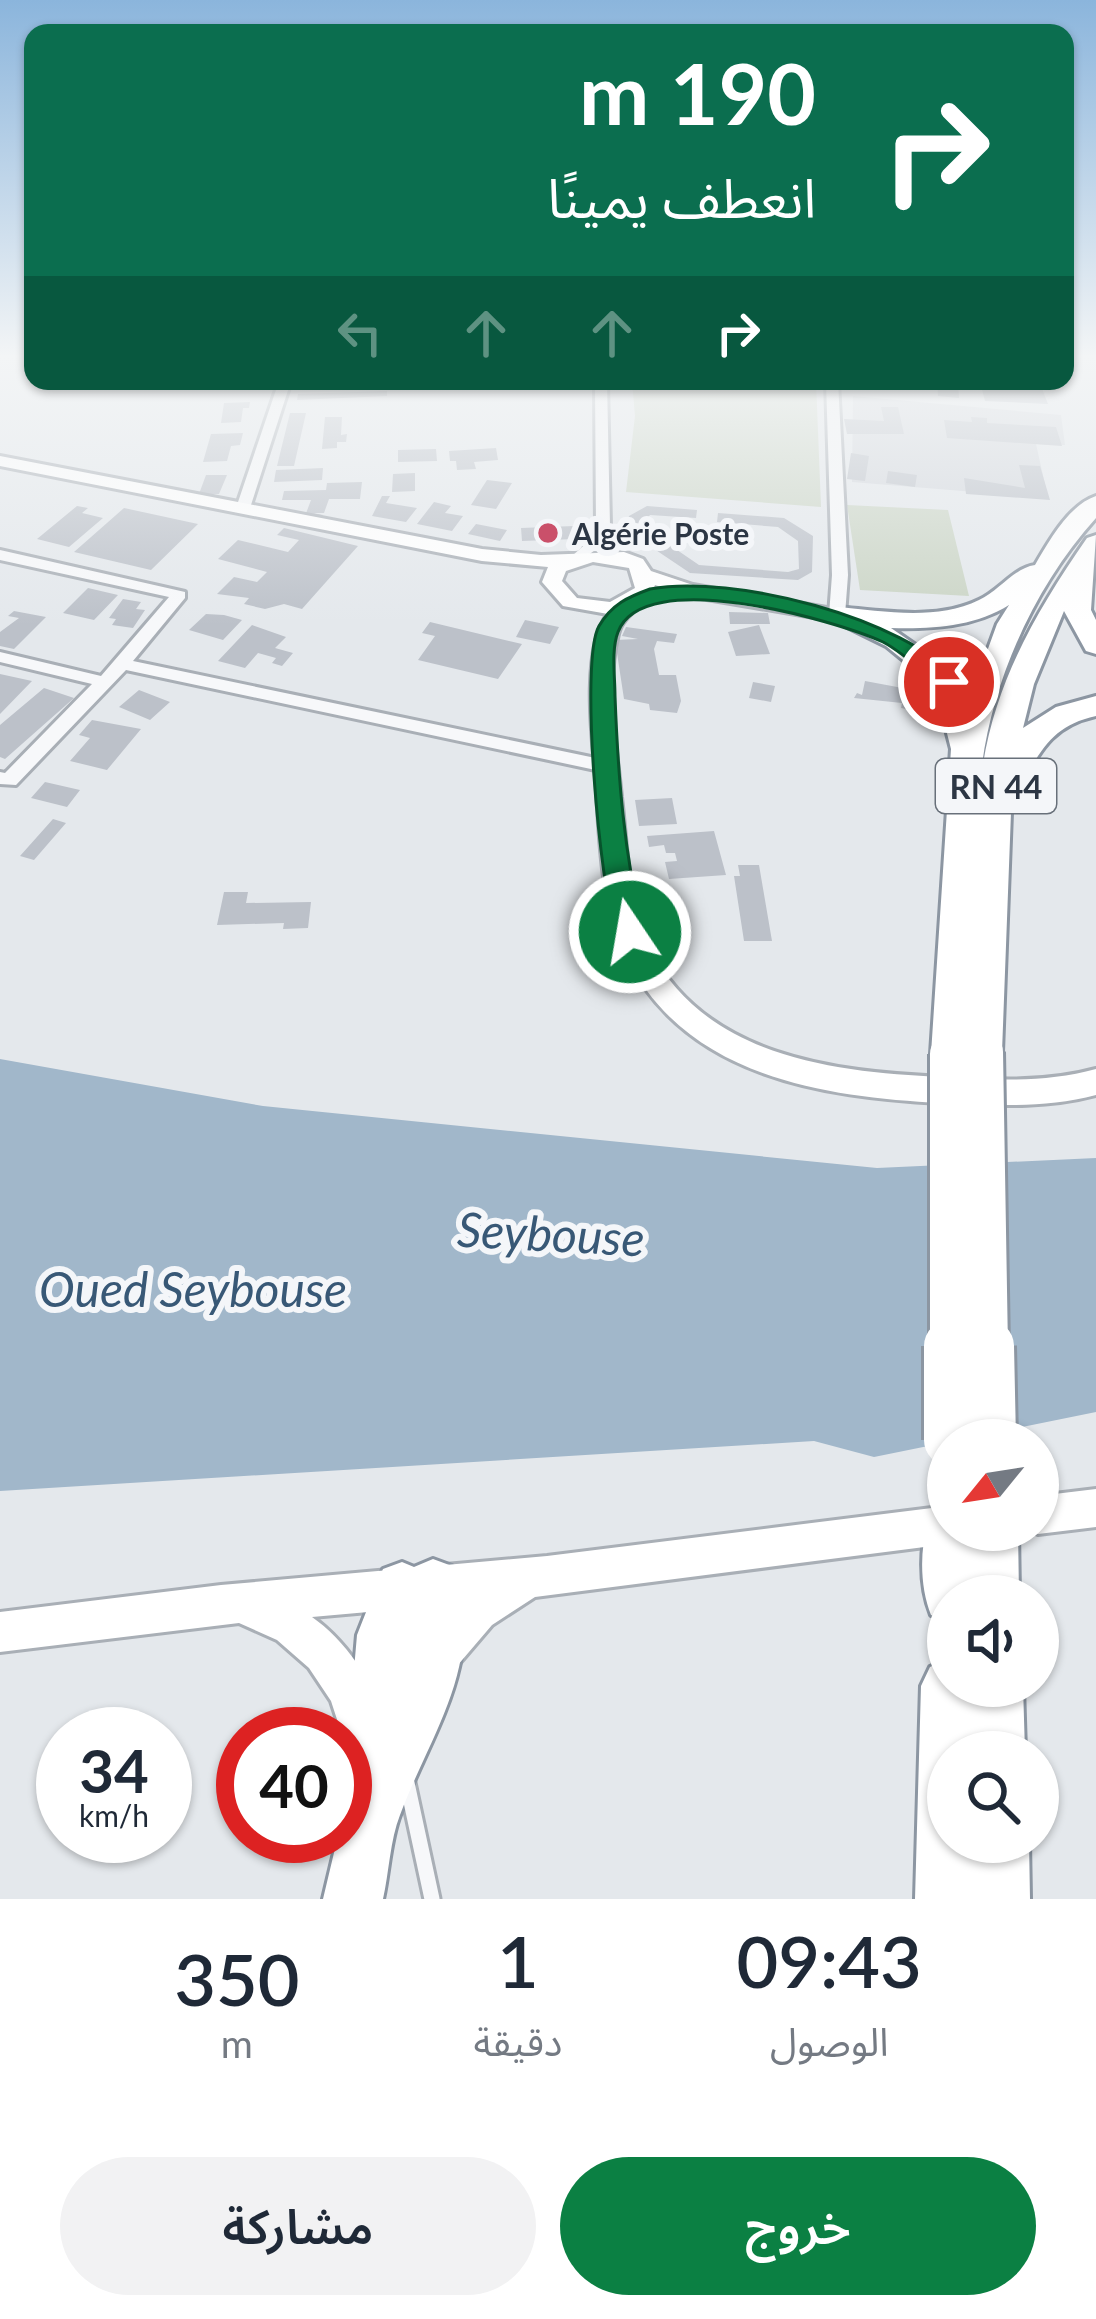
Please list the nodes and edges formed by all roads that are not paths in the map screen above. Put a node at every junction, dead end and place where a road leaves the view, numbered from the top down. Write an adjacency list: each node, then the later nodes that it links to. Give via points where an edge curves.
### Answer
1 (263, 448): 6 (street)
2 (602, 448): 7 (street)
3 (835, 448): 16 (street)
4 (0, 461): 6 (street)
5 (1096, 503): 8 (highway, RN 44)
6 (243, 508): 10 (street)
7 (603, 526): 11 (street); 12 (street)
8 (1084, 543): 16 (highway, via 982,612 928,622); 17 (highway, via 1077,610); 23 (highway, RN 44, via 1011,624); 26 (highway, RN 44, via 1019,684 997,769)
9 (0, 555): 20 (street, via 179,595)
10 (482, 555): 11 (street); 13 (street)
11 (576, 557): 12 (street); 13 (street, via 557,568)
12 (625, 559): 14 (street)
13 (552, 582): 15 (street)
14 (638, 592): 15 (street, via 599,609); 16 (street); 19 (street, via 607,630)
15 (570, 602): 19 (street)
16 (837, 615): 23 (highway, via 896,640 949,682)
17 (1096, 645)
18 (0, 657): 21 (street)
19 (604, 661): 24 (street)
20 (122, 664): 21 (street); 24 (street)
21 (105, 682): 25 (street, via 9,780)
22 (1096, 706): 26 (highway, via 1052,718 1022,744)
23 (966, 750): 27 (highway, RN 44)
24 (605, 766): 28 (street, via 619,886 640,958 671,998 725,1044 759,1061 866,1088 1034,1093)
25 (0, 778)
26 (994, 843): 27 (highway, RN 44)
27 (966, 1053): 29 (highway, RN 44, bridge); 30 (highway, RN 44, bridge)
28 (1096, 1082)
29 (951, 1419)
30 (989, 1419)
31 (1096, 1508): 32 (street)
32 (1059, 1512)
33 (927, 1531): 34 (street)
34 (547, 1576): 35 (street); 38 (street, via 478,1611)
35 (417, 1587): 36 (street); 38 (highway, via 440,1622); 42 (highway, via 384,1635)
36 (221, 1605): 37 (street); 39 (street, via 278,1616 314,1642)
37 (0, 1632)
38 (428, 1683): 41 (highway)
39 (358, 1707)
40 (949, 1707): 48 (highway)
41 (400, 1750): 43 (highway); 47 (lane)
42 (372, 1796)
43 (372, 1818)
44 (361, 1863): 46 (highway)
45 (999, 1863): 49 (highway)
46 (353, 1899)
47 (432, 1899)
48 (945, 1899)
49 (1000, 1899)

